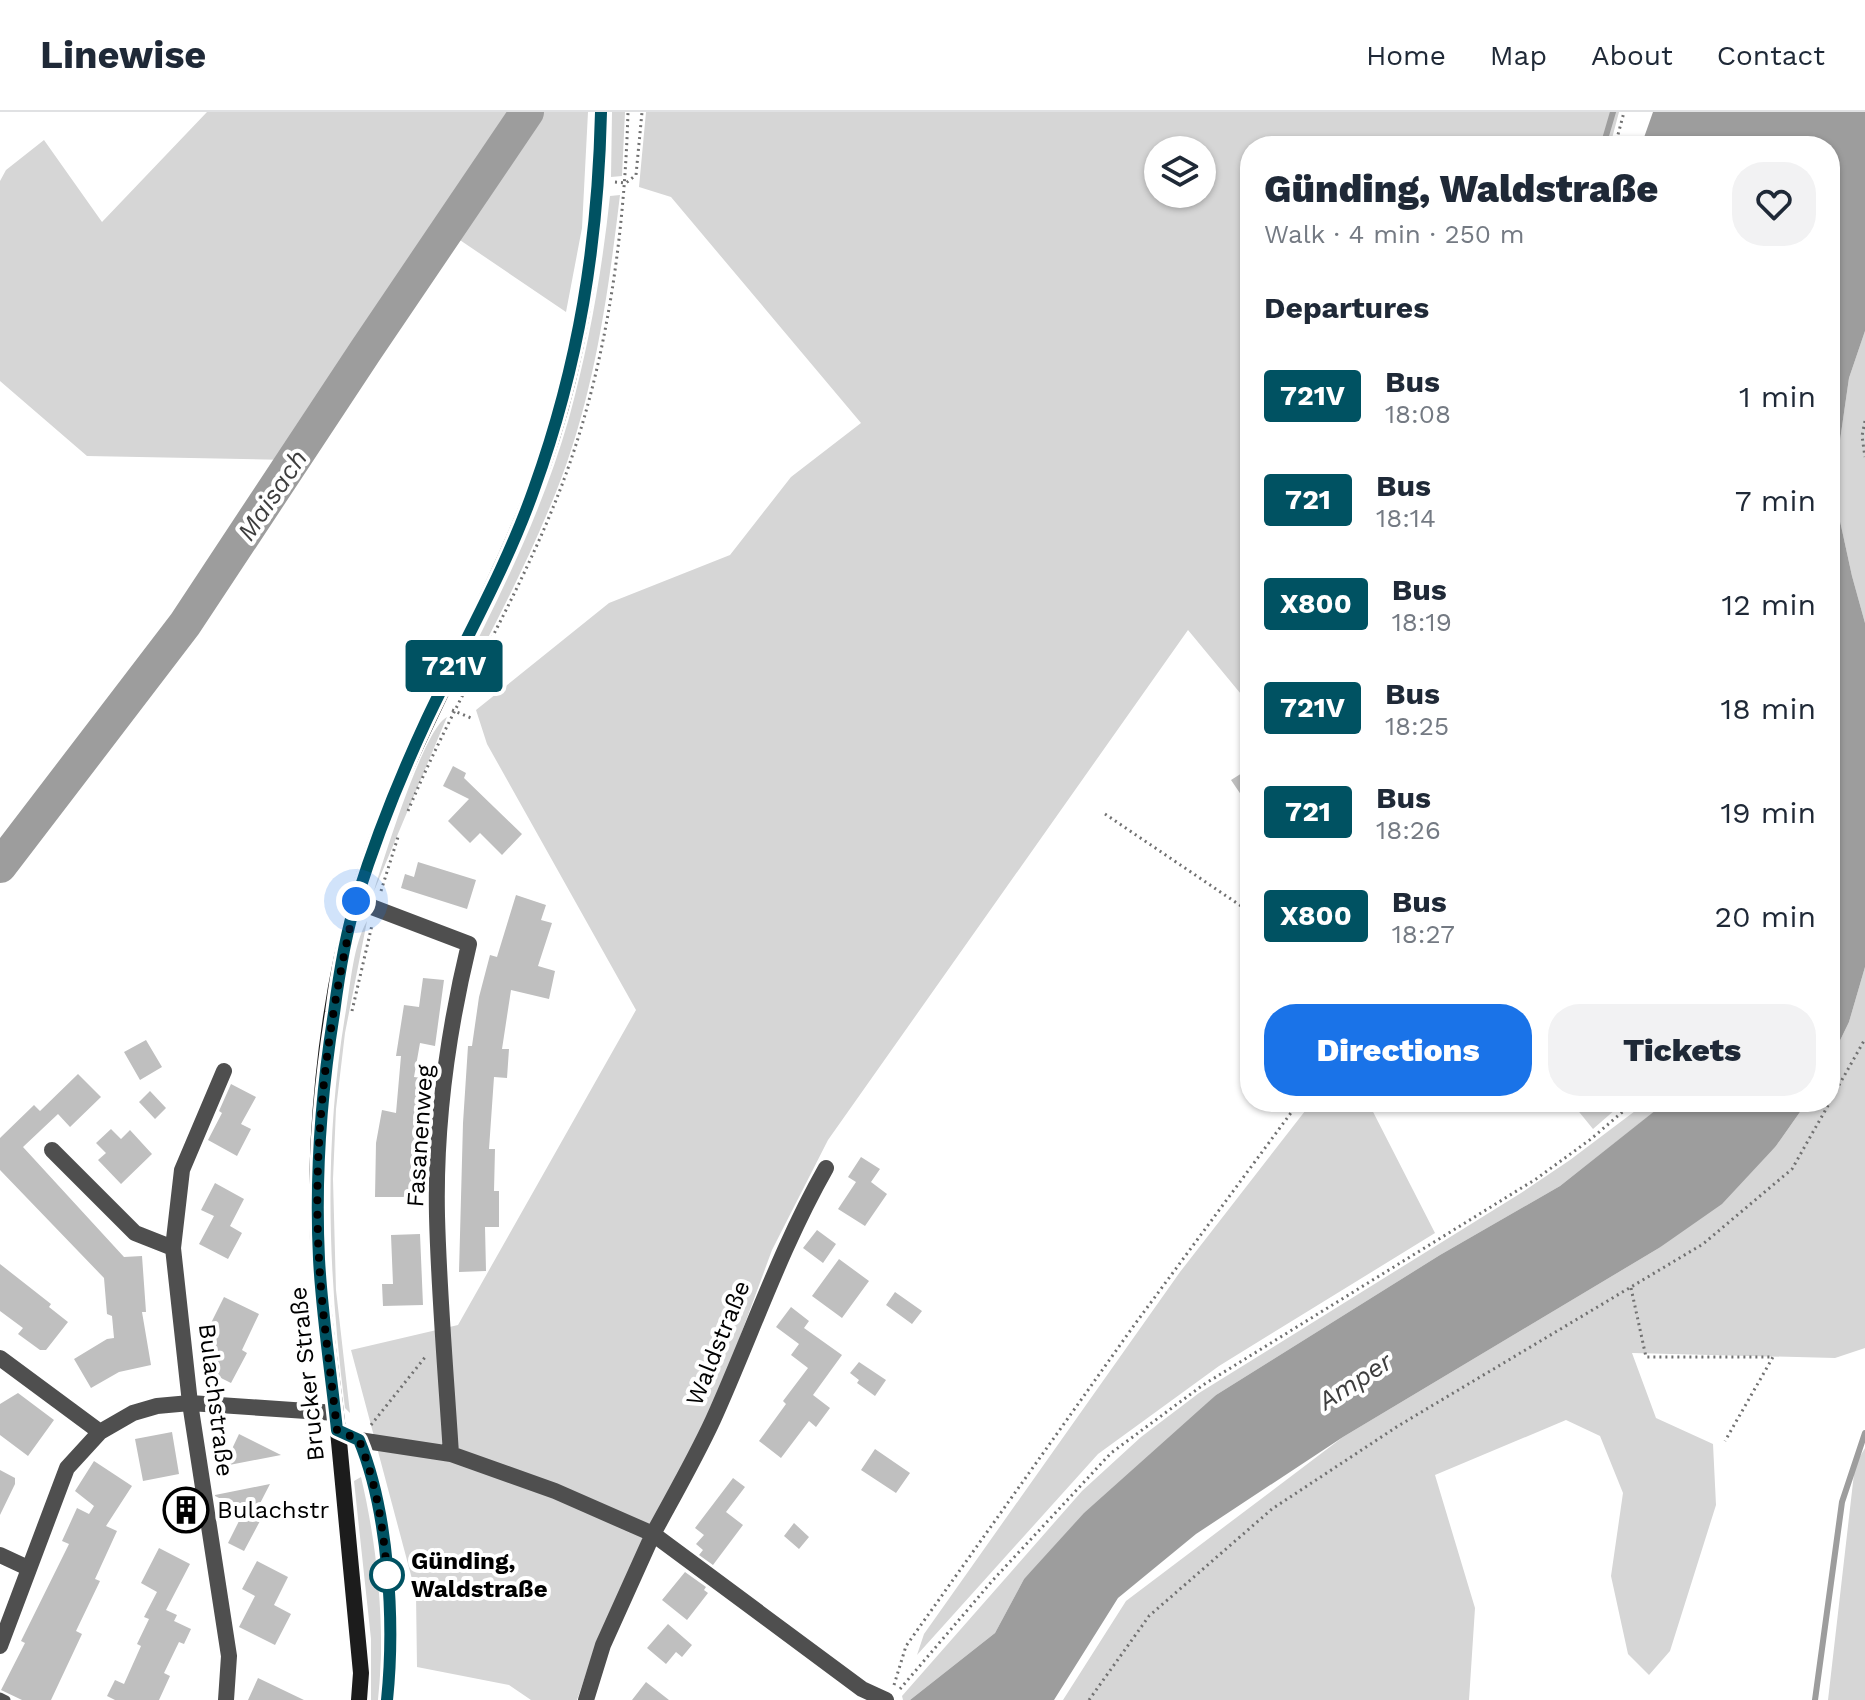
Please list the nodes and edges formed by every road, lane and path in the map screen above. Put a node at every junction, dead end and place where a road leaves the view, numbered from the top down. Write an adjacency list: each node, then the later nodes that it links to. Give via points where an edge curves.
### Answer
1 (601, 112): 12 (main road, Brucker Straße, via 600,182 587,294 558,415 534,491 395,792)
2 (628, 112): 6 (path)
3 (642, 112): 6 (path, via 636,175)
4 (1624, 112): 5 (path)
5 (1618, 136)
6 (626, 183): 10 (path, via 591,398 553,508)
7 (1865, 421): 8 (path)
8 (1865, 457)
9 (1105, 814): 13 (path)
10 (406, 818)
11 (401, 829): 14 (path)
12 (356, 901): 14 (street, Fasanenweg); 29 (main road, Brucker Straße, via 327,1055 318,1175 319,1259)
13 (1240, 905)
14 (376, 908): 15 (path); 26 (street, Fasanenweg, via 469,944 455,1001 439,1135)
15 (350, 1020)
16 (1865, 1039): 18 (path)
17 (224, 1071): 24 (street, Bulachstraße, via 182,1170)
18 (1840, 1084)
19 (1292, 1112): 39 (path, via 906,1646)
20 (1622, 1112): 38 (path, via 1536,1179 1203,1385 1111,1453)
21 (1824, 1112): 25 (path, via 1792,1169 1703,1244)
22 (52, 1150): 24 (street, via 135,1233)
23 (826, 1168): 34 (street, Waldstraße, via 771,1277 712,1422)
24 (173, 1248): 28 (street, Bulachstraße)
25 (1631, 1288): 32 (path, via 1646,1357 1773,1357); 46 (path, via 1398,1426 1272,1509 1149,1616)
26 (443, 1334): 31 (path); 33 (street, Fasanenweg)
27 (0, 1358): 30 (street)
28 (190, 1403): 29 (street); 30 (street, via 133,1413); 42 (street, Bulachstraße, via 229,1656)
29 (336, 1421): 31 (street); 43 (main road, Brucker Straße, via 361,1673)
30 (100, 1432): 36 (street, via 67,1468)
31 (359, 1440): 33 (street); 44 (lane, via 386,1555 391,1654)
32 (1725, 1441)
33 (451, 1454): 34 (street)
34 (653, 1534): 39 (street, via 862,1689); 45 (street, Waldstraße, via 603,1645)
35 (0, 1555): 36 (street)
36 (28, 1568): 37 (street)
37 (0, 1646)
38 (901, 1688)
39 (890, 1693)
40 (0, 1697): 41 (lane)
41 (6, 1700)
42 (226, 1700)
43 (359, 1700)
44 (387, 1700)
45 (586, 1700)
46 (1089, 1700)

